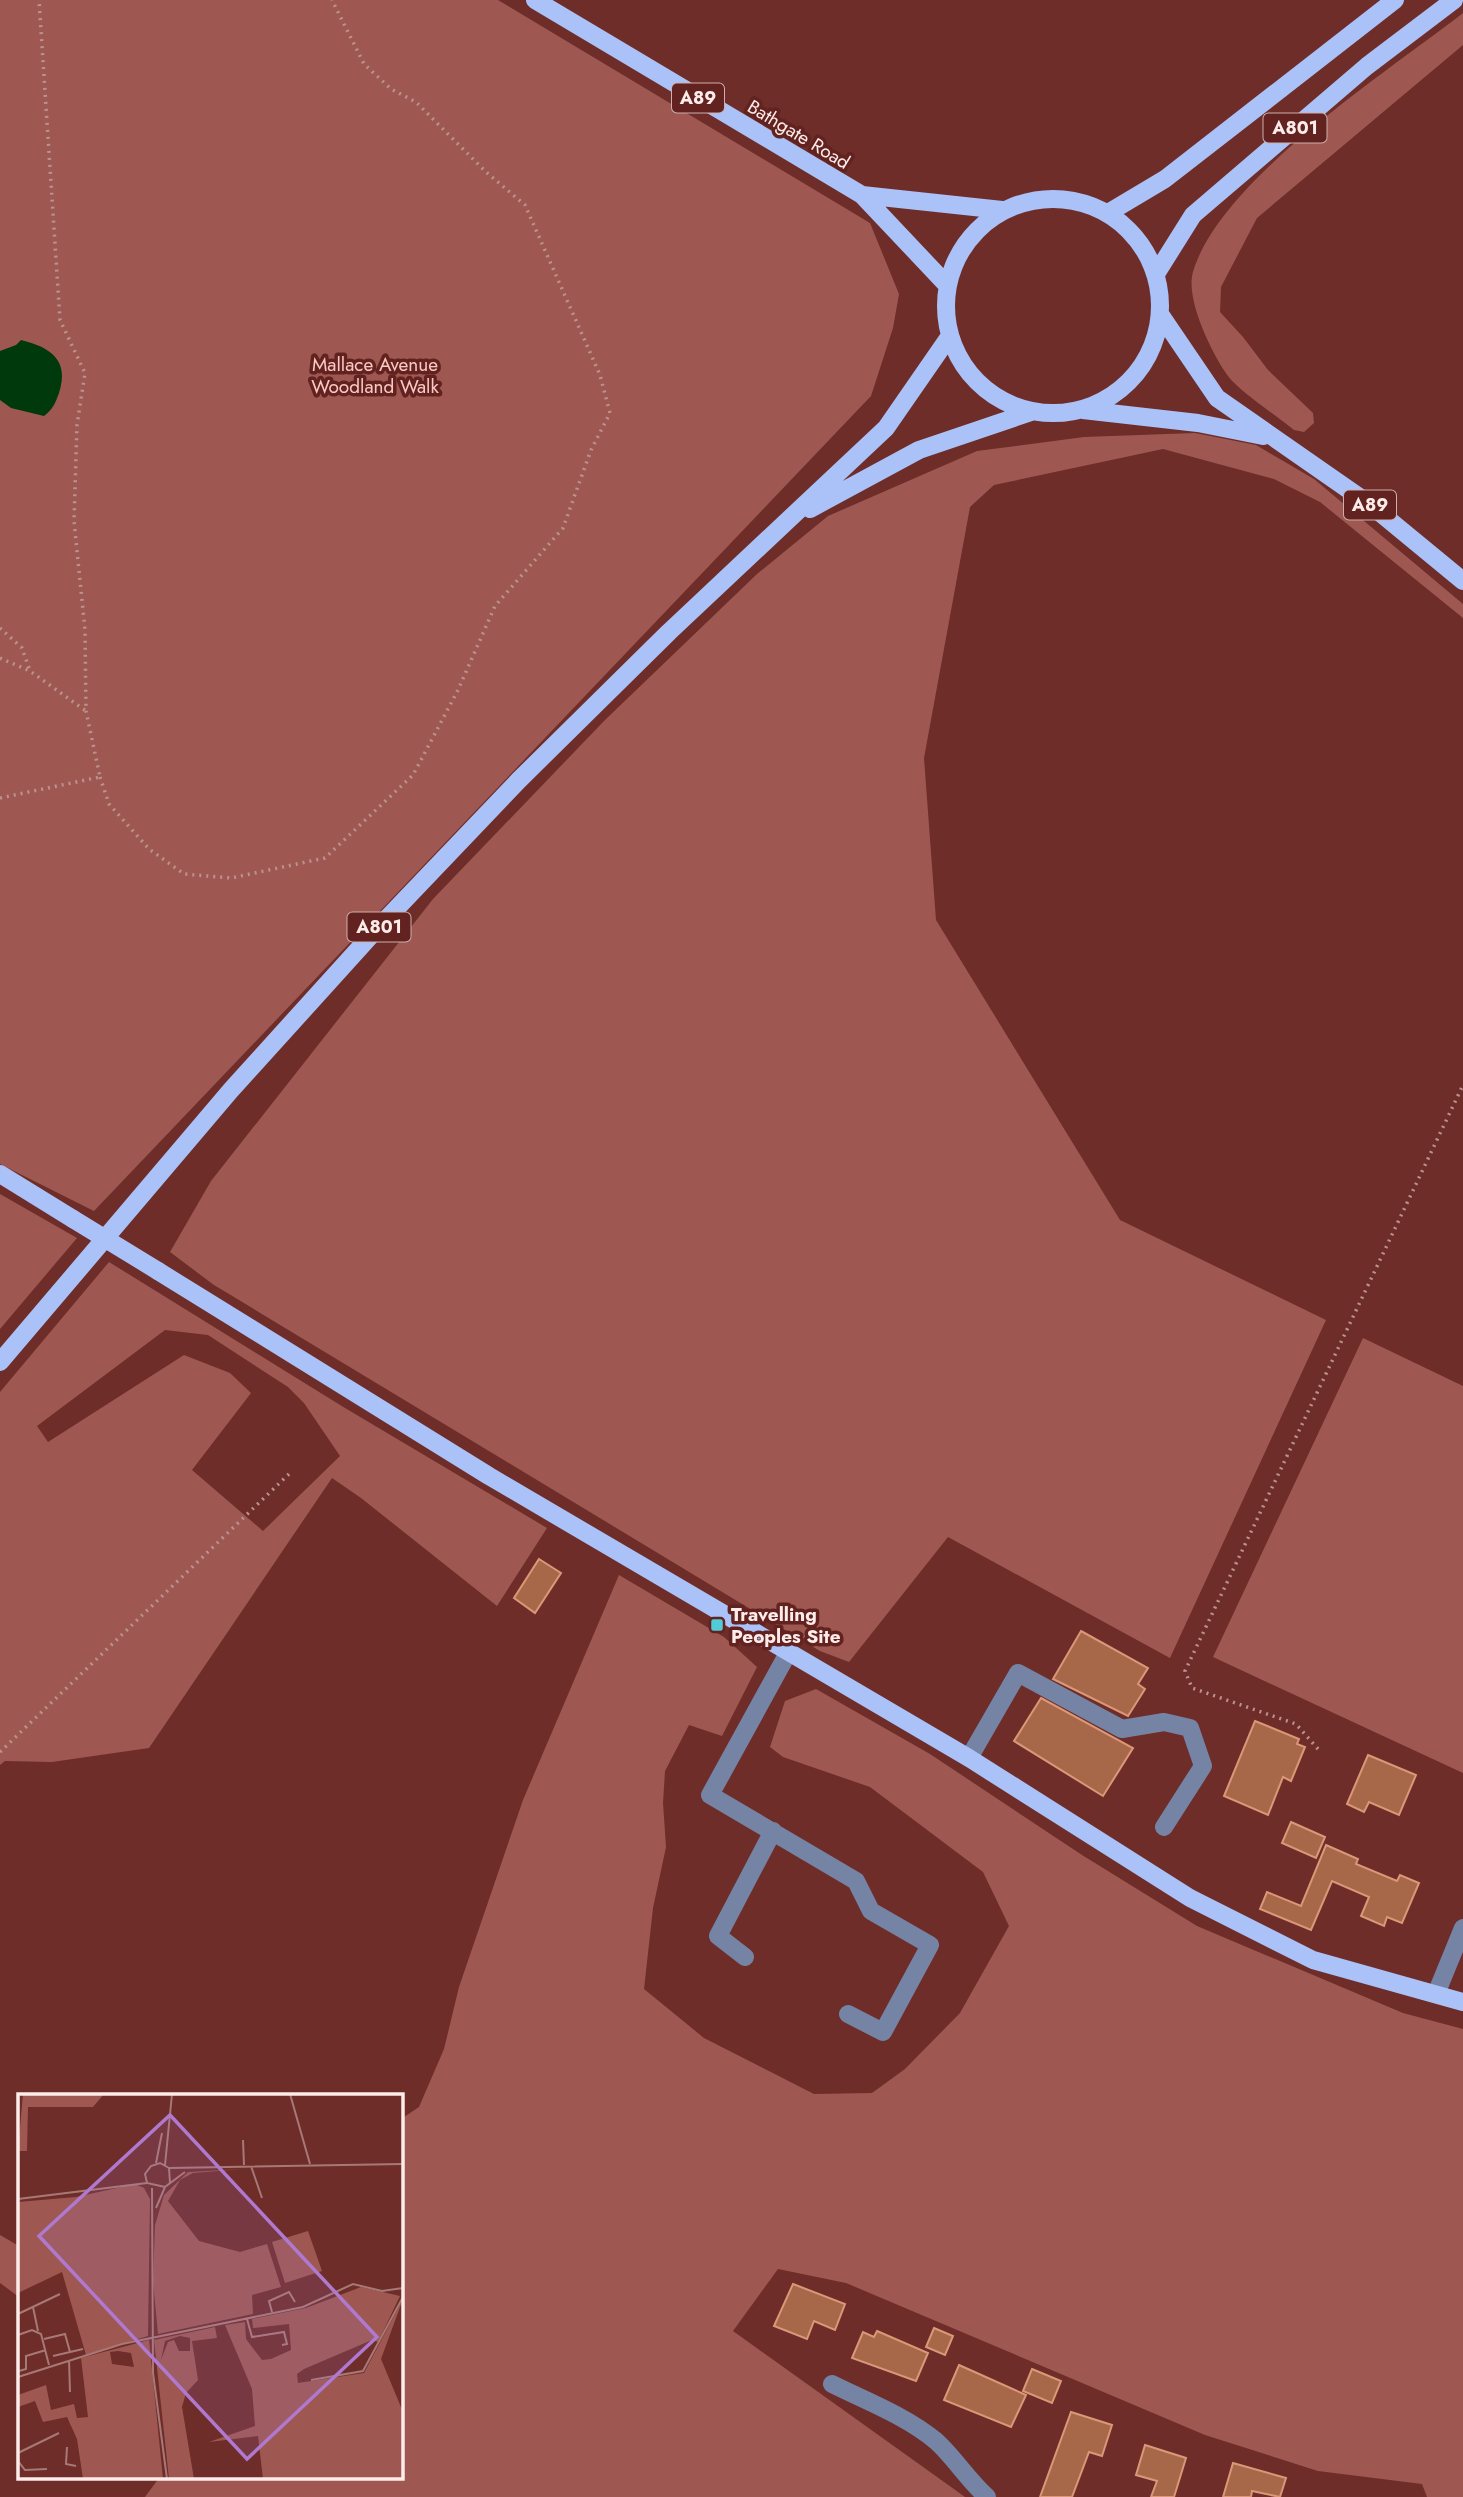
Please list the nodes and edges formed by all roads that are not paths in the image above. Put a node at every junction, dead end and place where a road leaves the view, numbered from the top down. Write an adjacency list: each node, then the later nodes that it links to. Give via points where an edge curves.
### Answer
1 (535, 0): 4 (main road, Bathgate Road / A89)
2 (1395, 0): 6 (main road, A801, via 1165,179)
3 (1454, 0): 7 (main road, A801, via 1367,66 1193,215)
4 (862, 195): 5 (main road, Bathgate Road / A89); 8 (main road, Bathgate Road / A89)
5 (1002, 210): 6 (main road, A89, via 1029,201 1066,199); 8 (main road, A89, via 960,250)
6 (1108, 213): 7 (main road, A89, via 1136,238)
7 (1156, 274): 9 (main road, A89)
8 (947, 285): 10 (main road, A89)
9 (1160, 314): 11 (main road, A89, via 1151,350 1134,376 1105,400); 13 (main road, A89, via 1217,398)
10 (949, 337): 12 (main road, A89, via 979,384 996,398); 14 (main road, A801, via 886,428)
11 (1082, 410): 12 (main road, A89); 13 (main road, A89)
12 (1031, 412): 14 (main road, A801, via 919,450)
13 (1270, 437): 15 (main road, A89, via 1371,506)
14 (788, 520): 17 (main road, A801, via 519,780 374,932 231,1090)
15 (1463, 581)
16 (0, 1174): 18 (main road, bridge, via 489,1476)
17 (0, 1362)
18 (788, 1653): 19 (main road); 21 (street, via 710,1794)
19 (969, 1758): 20 (street, via 1018,1673 1122,1729 1164,1722 1190,1728 1203,1766); 24 (main road, via 1202,1904 1313,1959)
20 (1164, 1827)
21 (773, 1831): 23 (street, via 718,1936); 26 (street, via 856,1881 871,1911 930,1945 883,2032)
22 (1463, 1928): 24 (street)
23 (745, 1956)
24 (1436, 1994): 25 (main road)
25 (1463, 2002)
26 (848, 2014)
27 (832, 2384): 28 (street, via 919,2428 939,2443)
28 (987, 2497)

